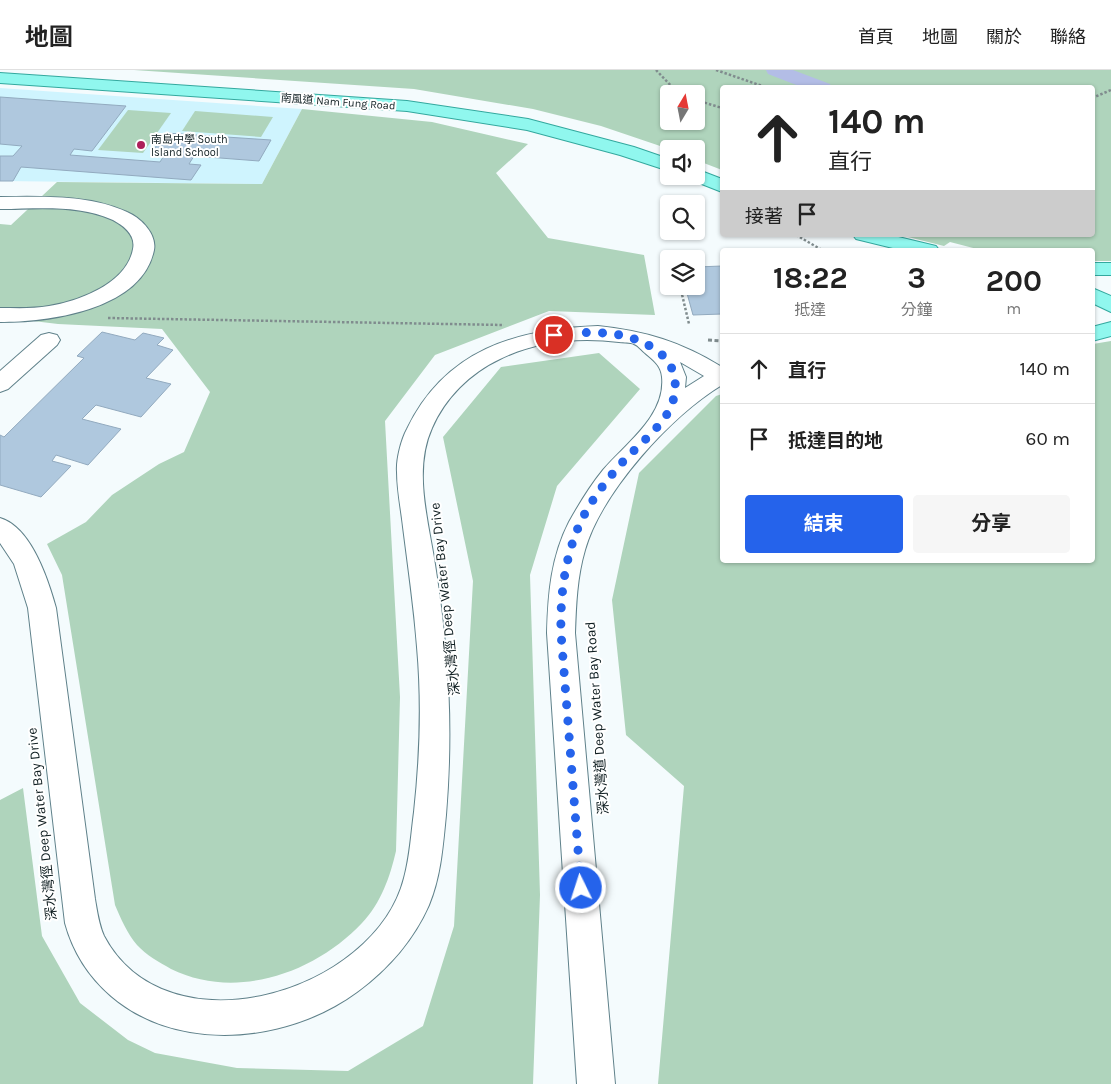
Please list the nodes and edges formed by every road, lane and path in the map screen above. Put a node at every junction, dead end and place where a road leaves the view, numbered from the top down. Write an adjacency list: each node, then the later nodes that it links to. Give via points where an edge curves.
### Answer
1 (656, 70): 4 (path)
2 (716, 70): 5 (path)
3 (0, 78): 10 (main road, 南風道 Nam Fung Road, via 406,106 528,125)
4 (670, 85)
5 (759, 85)
6 (1111, 90): 7 (path)
7 (1095, 97)
8 (705, 103): 9 (path)
9 (720, 107)
10 (660, 162)
11 (705, 179): 12 (main road)
12 (720, 185)
13 (0, 203): 27 (street, via 97,208 122,217 139,230 143,239 142,258 128,278 103,295)
14 (799, 237): 17 (path)
15 (855, 237): 18 (main road)
16 (871, 237): 19 (main road)
17 (819, 248)
18 (885, 248)
19 (920, 248)
20 (1095, 269): 21 (main road)
21 (1111, 269)
22 (1111, 280): 23 (main road)
23 (1095, 283)
24 (682, 295): 29 (path)
25 (1095, 296): 26 (main road)
26 (1111, 304)
27 (70, 308): 28 (street, via 32,315); 30 (path, via 83,318)
28 (0, 315)
29 (689, 324)
30 (512, 325)
31 (633, 337): 35 (street, 深水灣徑 Deep Water Bay Drive, via 669,347); 38 (street, 深水灣徑 Deep Water Bay Drive, via 650,346 672,367 676,385); 39 (street, 深水灣徑 Deep Water Bay Drive, via 574,333 516,344 484,358 456,376 424,413 410,450 409,470 434,672 436,730 434,777 421,877 413,902 400,925 361,968 310,1000 281,1010 222,1018 193,1016 166,1009 121,983 91,945 82,923 78,899 42,608 29,565 18,546)
32 (49, 340): 37 (street)
33 (706, 340): 34 (path)
34 (720, 341)
35 (720, 375)
36 (720, 377): 38 (street, 深水灣道 Deep Water Bay Road, via 686,399)
37 (0, 384)
38 (664, 420): 40 (street, 深水灣道 Deep Water Bay Road, via 620,464 592,502 572,545 562,594 561,633)
39 (0, 527)
40 (596, 1084)

